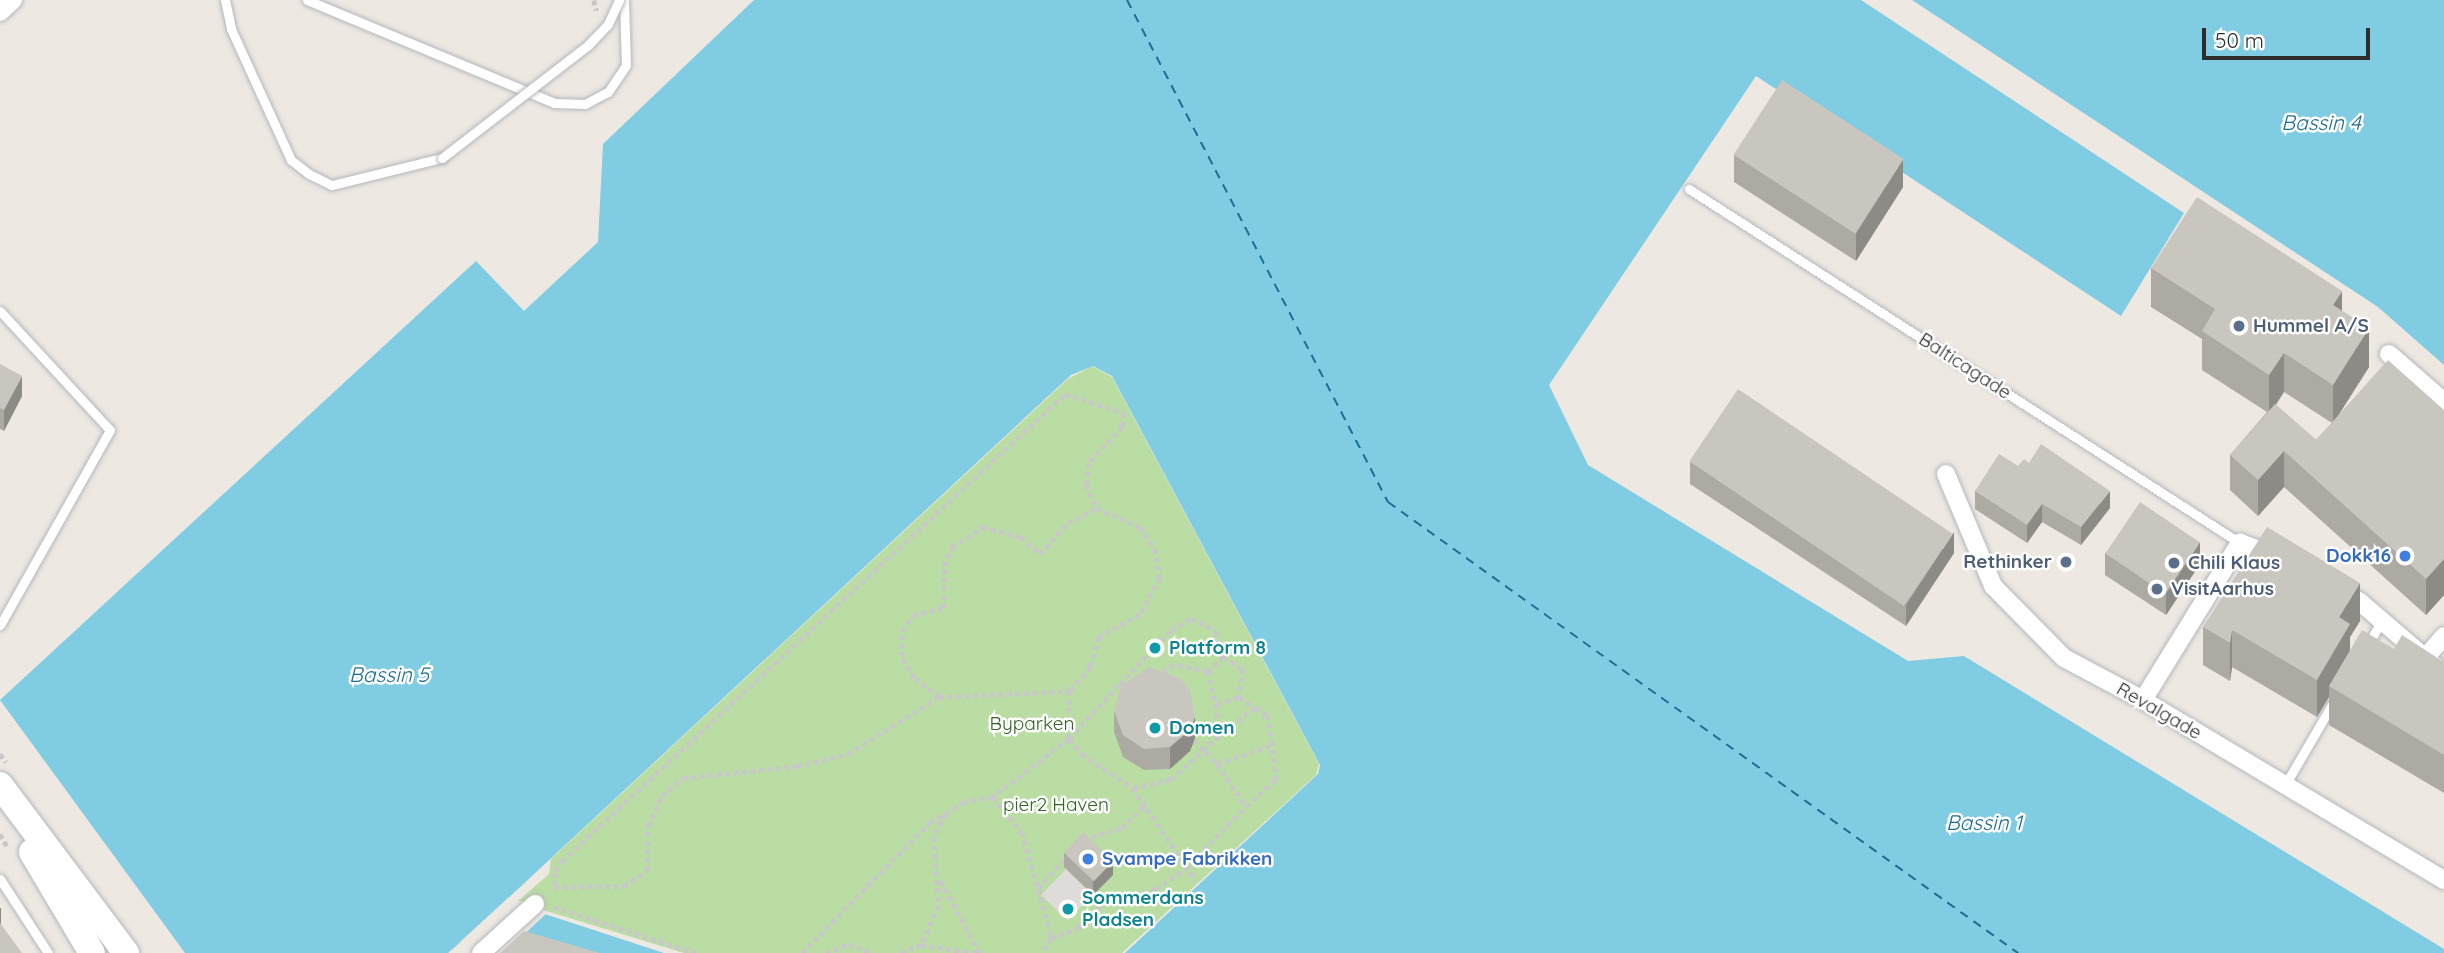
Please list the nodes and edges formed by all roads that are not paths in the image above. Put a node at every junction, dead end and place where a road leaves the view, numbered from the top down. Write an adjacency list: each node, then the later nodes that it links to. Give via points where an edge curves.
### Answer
1 (13, 0): 5 (street)
2 (225, 0): 4 (lane, bridge, via 231,29 286,150 309,174 332,186 442,158 587,46)
3 (307, 0): 4 (lane, via 554,103 575,103 608,92 626,65)
4 (622, 0)
5 (0, 12)
6 (1689, 189): 11 (lane, Balticagade)
7 (0, 310): 15 (lane, via 110,430)
8 (2389, 354): 9 (street)
9 (2444, 402)
10 (1946, 474): 21 (street, Revalgade, via 1993,586 2064,658)
11 (2240, 543): 12 (street, Balticagade); 21 (street)
12 (2290, 563)
13 (2325, 583): 14 (street)
14 (2382, 620): 17 (lane); 18 (street)
15 (0, 625)
16 (2444, 636): 18 (street)
17 (2361, 656)
18 (2426, 657): 19 (street)
19 (2444, 674)
20 (2340, 691): 23 (lane)
21 (2143, 700): 23 (street, Revalgade)
22 (0, 785): 30 (street)
23 (2285, 785): 26 (street, Revalgade)
24 (0, 805): 29 (street)
25 (0, 879): 28 (lane)
26 (2444, 880)
27 (537, 903): 31 (street)
28 (48, 953)
29 (92, 953)
30 (126, 953)
31 (482, 953)

